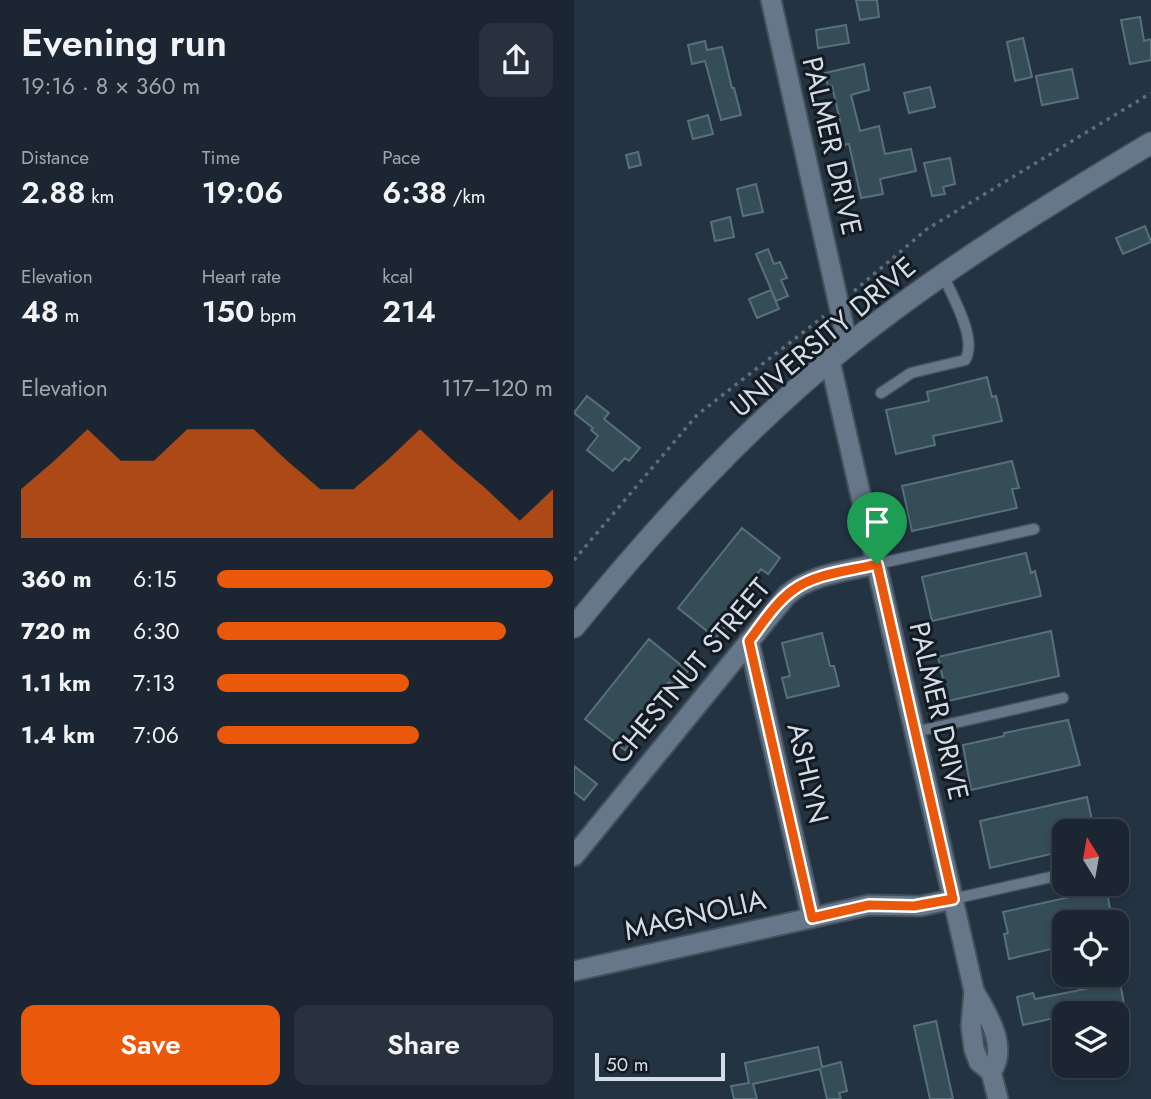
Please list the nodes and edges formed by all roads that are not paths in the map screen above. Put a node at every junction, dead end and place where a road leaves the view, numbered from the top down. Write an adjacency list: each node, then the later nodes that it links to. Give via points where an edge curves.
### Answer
1 (771, 0): 4 (street, PALMER DRIVE)
2 (1151, 143): 3 (main road, UNIVERSITY DRIVE)
3 (942, 275): 4 (main road, UNIVERSITY DRIVE); 6 (lane, via 961,316 970,352 965,360 911,373)
4 (848, 346): 5 (main road, UNIVERSITY DRIVE)
5 (830, 361): 8 (street, PALMER DRIVE); 9 (main road, UNIVERSITY DRIVE, via 695,488)
6 (881, 393)
7 (1034, 529): 8 (lane)
8 (877, 564): 10 (street, CHESTNUT STREET, via 796,587); 12 (street, PALMER DRIVE)
9 (574, 627)
10 (749, 641): 13 (street, CHESTNUT STREET); 16 (street, ASHLYN)
11 (1063, 698): 12 (lane)
12 (915, 732): 15 (street, PALMER DRIVE)
13 (574, 856)
14 (1052, 877): 15 (lane)
15 (953, 899): 16 (street, MAGNOLIA, via 914,906 869,905); 18 (street, PALMER DRIVE, via 974,991 974,1049 979,1062 991,1072)
16 (812, 918): 17 (street, MAGNOLIA)
17 (574, 971)
18 (998, 1099)

